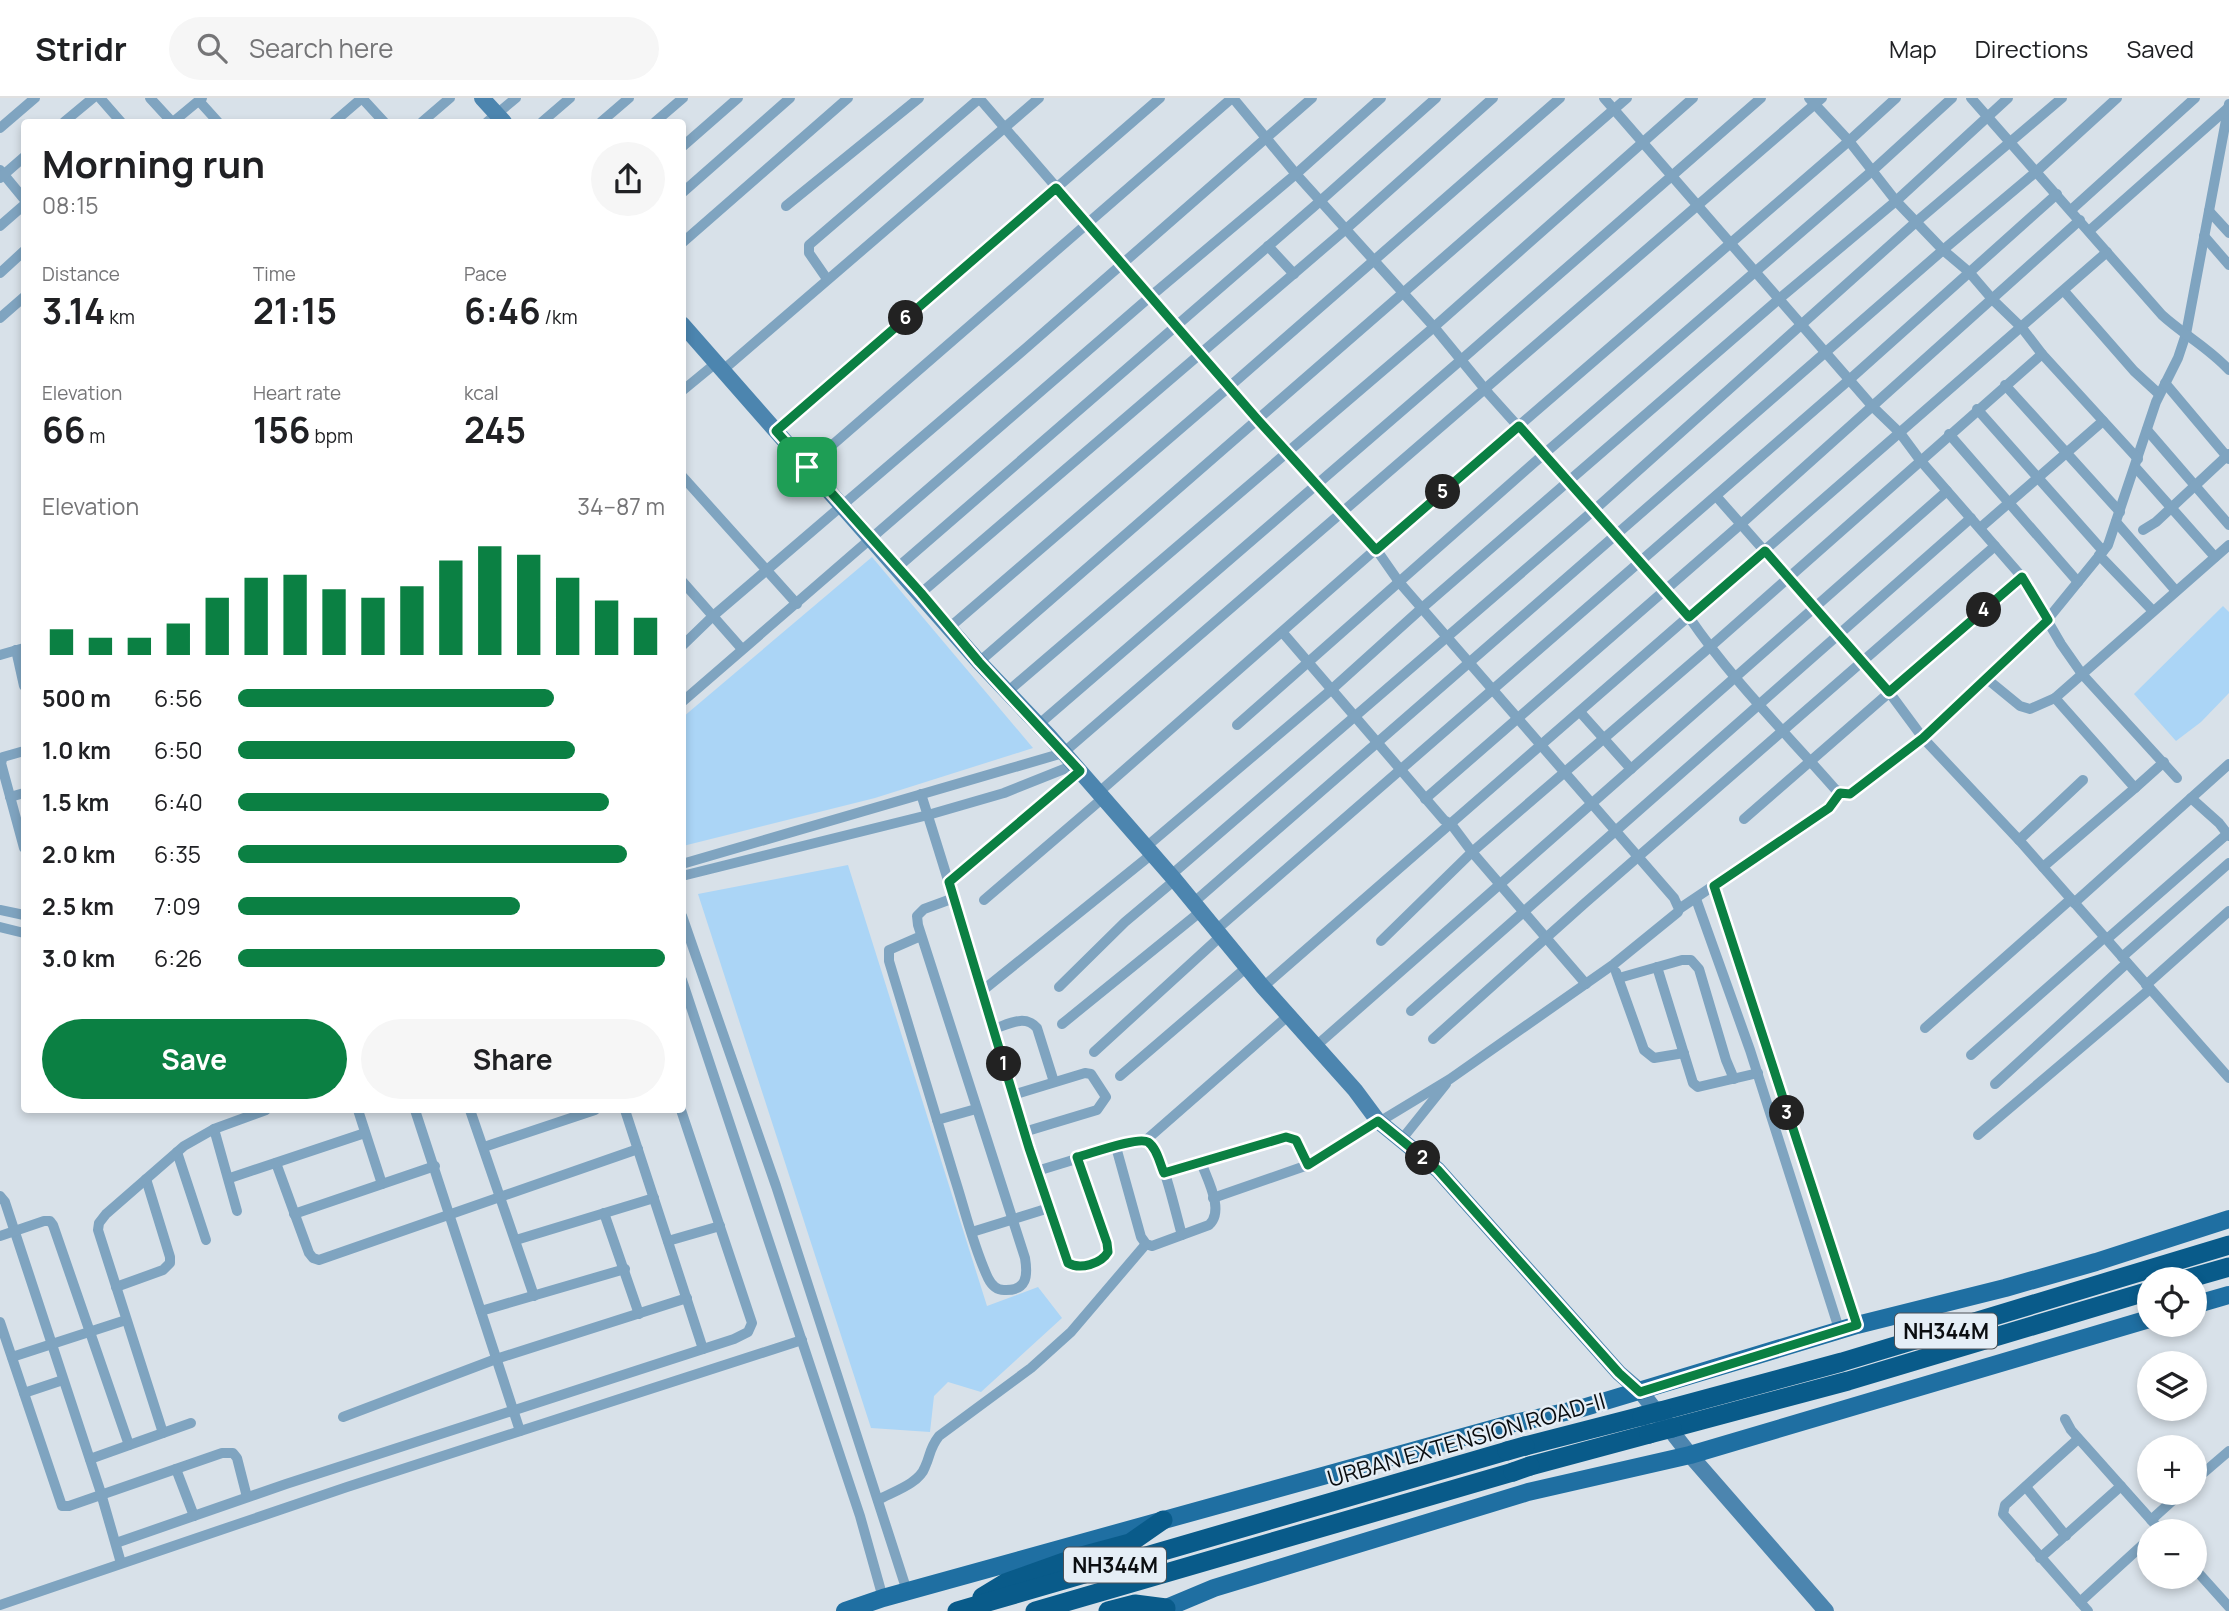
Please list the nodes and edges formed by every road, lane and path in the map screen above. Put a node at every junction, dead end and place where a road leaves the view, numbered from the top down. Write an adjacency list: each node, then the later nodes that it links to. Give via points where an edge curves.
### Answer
1 (34, 98): 54 (street)
2 (93, 98): 41 (street)
3 (100, 98): 42 (street)
4 (150, 98): 43 (street)
5 (362, 98): 46 (street); 47 (street)
6 (450, 98): 48 (street)
7 (482, 98): 49 (street)
8 (516, 98): 50 (street)
9 (570, 98): 51 (street)
10 (629, 98): 52 (street)
11 (683, 98): 53 (street)
12 (738, 98): 59 (street)
13 (790, 98): 68 (street)
14 (848, 98): 86 (street)
15 (919, 98): 74 (street)
16 (980, 98): 55 (street); 99 (street, via 809,245 809,253)
17 (1039, 98): 55 (street)
18 (1160, 98): 67 (street)
19 (1233, 98): 56 (street); 80 (street)
20 (1312, 98): 56 (street)
21 (1381, 98): 65 (street)
22 (1436, 98): 71 (street)
23 (1493, 98): 82 (street)
24 (1560, 98): 92 (street)
25 (1604, 98): 39 (street)
26 (1627, 98): 39 (street)
27 (1693, 98): 60 (street)
28 (1761, 98): 66 (street)
29 (1896, 98): 57 (street)
30 (1952, 98): 62 (street)
31 (1971, 98): 40 (street)
32 (2008, 98): 40 (street)
33 (2063, 98): 58 (street)
34 (2117, 98): 63 (street)
35 (2195, 98): 76 (street)
36 (201, 99): 44 (street); 45 (street)
37 (1815, 100): 57 (street); 73 (street)
38 (2229, 106): 77 (street); 83 (street)
39 (1613, 110): 60 (street); 101 (street)
40 (1987, 116): 58 (street); 72 (street)
41 (68, 119)
42 (118, 119)
43 (169, 119)
44 (176, 119)
45 (216, 119)
46 (338, 119)
47 (381, 119)
48 (426, 119)
49 (495, 119)
50 (497, 119)
51 (546, 119)
52 (604, 119)
53 (658, 119)
54 (0, 128)
55 (1004, 128): 67 (street); 99 (street)
56 (1265, 139): 65 (street); 93 (street)
57 (1849, 141): 62 (street); 87 (street)
58 (2012, 142): 63 (street); 79 (street)
59 (686, 144)
60 (1643, 144): 66 (street); 110 (street)
61 (21, 159): 64 (street)
62 (1872, 171): 72 (street); 95 (street)
63 (2037, 171): 69 (street); 89 (street)
64 (1, 174): 70 (street)
65 (1296, 174): 71 (street); 102 (street)
66 (1671, 176): 73 (street); 117 (street)
67 (1056, 188): 80 (street); 133 (street)
68 (686, 189)
69 (2057, 194): 76 (street); 96 (street)
70 (21, 195)
71 (1321, 201): 82 (street); 88 (street)
72 (1896, 201): 79 (street); 103 (street)
73 (1696, 205): 87 (street); 125 (street)
74 (786, 206)
75 (21, 208): 81 (street)
76 (2071, 210): 78 (street)
77 (2209, 211): 84 (street); 85 (street)
78 (2080, 220): 83 (street); 105 (street)
79 (1916, 222): 89 (street); 108 (street)
80 (1088, 224): 93 (street); 142 (street)
81 (0, 226)
82 (1346, 229): 92 (street); 98 (street)
83 (2090, 231): 90 (street)
84 (2229, 233)
85 (2204, 236): 94 (street); 113 (street)
86 (686, 240)
87 (1730, 243): 95 (street); 131 (street)
88 (1268, 246): 98 (street); 109 (street)
89 (1942, 250): 96 (street); 115 (street)
90 (2107, 252): 100 (street); 113 (street, via 2162,315)
91 (21, 254): 97 (street)
92 (1373, 260): 101 (street); 123 (street)
93 (1123, 264): 102 (street); 151 (street)
94 (2229, 265)
95 (1754, 271): 103 (street); 138 (street)
96 (1969, 272): 105 (street); 120 (street)
97 (0, 273)
98 (1294, 274): 114 (street)
99 (827, 279): 118 (street)
100 (2064, 290): 112 (street); 126 (street, via 2134,371)
101 (1404, 294): 110 (street); 129 (street)
102 (1151, 296): 109 (street); 162 (street)
103 (1779, 299): 108 (street); 145 (street)
104 (21, 300): 107 (street)
105 (1993, 300): 112 (street); 127 (street)
106 (0, 302): 107 (street)
107 (4, 315)
108 (1801, 325): 115 (street); 153 (street)
109 (1176, 326): 114 (street); 170 (street)
110 (1434, 327): 117 (street); 136 (street)
111 (686, 328): 118 (street)
112 (2022, 328): 116 (street); 134 (street)
113 (2186, 334): 119 (street); 121 (street)
114 (1201, 354): 123 (street); 179 (street)
115 (1826, 354): 120 (street); 161 (street)
116 (2042, 354): 122 (street); 130 (street)
117 (1461, 360): 125 (street); 146 (street)
118 (720, 366): 124 (street); 133 (street)
119 (2229, 370)
120 (1849, 380): 127 (street); 149 (street)
121 (2165, 383): 126 (street); 139 (street)
122 (2005, 384): 128 (street); 137 (street)
123 (1229, 387): 129 (street); 187 (street)
124 (686, 388)
125 (1484, 388): 131 (street); 154 (street)
126 (2160, 394): 132 (street)
127 (1873, 407): 134 (street); 157 (street)
128 (1977, 409): 135 (street); 143 (street)
129 (1257, 419): 136 (street); 196 (street)
130 (2103, 421): 137 (street); 141 (street)
131 (1519, 426): 138 (street); 165 (street)
132 (2147, 430): 141 (street); 147 (street)
133 (776, 431): 142 (street)
134 (1900, 433): 140 (street); 166 (street)
135 (1949, 435): 140 (street); 150 (street)
136 (1287, 451): 146 (street); 205 (street)
137 (2067, 452): 143 (street); 155 (street)
138 (1545, 454): 145 (street); 174 (street)
139 (2228, 456): 147 (street)
140 (1920, 460): 148 (street); 173 (street)
141 (2137, 463): 152 (street); 155 (street)
142 (807, 467): 151 (street)
143 (2038, 477): 150 (street); 167 (street)
144 (686, 480): 171 (street)
145 (1569, 483): 153 (street); 182 (street)
146 (1318, 484): 154 (street); 214 (street)
147 (2195, 485): 152 (street); 158 (street)
148 (1947, 491): 156 (street); 181 (street)
149 (1716, 496): 157 (street); 169 (street)
150 (2010, 502): 159 (street); 175 (street)
151 (842, 507): 162 (street); 171 (street)
152 (2170, 507): 160 (street); 168 (street)
153 (1593, 511): 161 (street); 190 (street)
154 (1342, 512): 165 (street); 224 (street)
155 (2118, 517): 167 (street); 178 (street)
156 (1971, 518): 159 (street); 189 (street)
157 (1741, 524): 166 (street); 177 (street)
158 (2229, 525)
159 (1980, 528): 164 (street)
160 (2144, 530)
161 (1616, 537): 169 (street); 199 (street)
162 (872, 540): 170 (street); 180 (street)
163 (2229, 545): 168 (street)
164 (1995, 546): 172 (street); 198 (street)
165 (1376, 550): 174 (street); 188 (street)
166 (1765, 551): 173 (street); 185 (street)
167 (2101, 553): 175 (street); 183 (street)
168 (2214, 557): 178 (street)
169 (1639, 563): 177 (street); 204 (street)
170 (898, 567): 179 (street)
171 (767, 571): 180 (street); 184 (street)
172 (2022, 577): 186 (street); 206 (street)
173 (1788, 578): 181 (street); 192 (street)
174 (1399, 582): 182 (street); 197 (street)
175 (2078, 582): 186 (street)
176 (686, 586): 184 (street)
177 (1664, 591): 185 (street); 212 (street)
178 (2176, 591): 183 (street)
179 (921, 593): 187 (street)
180 (797, 604): 194 (street)
181 (1815, 607): 189 (street); 201 (street)
182 (1422, 608): 190 (street); 203 (street)
183 (2153, 611): 200 (street)
184 (713, 616): 191 (street); 194 (street)
185 (1689, 617): 192 (street); 210 (street)
186 (2048, 620): 200 (street); 202 (street)
187 (950, 627): 196 (street)
188 (1283, 634): 197 (street); 235 (street)
189 (1839, 635): 198 (street); 209 (street)
190 (1447, 637): 199 (street); 211 (street)
191 (686, 642)
192 (1710, 647): 201 (street); 216 (street)
193 (20, 649): 195 (street)
194 (743, 649): 208 (street)
195 (0, 655)
196 (979, 662): 205 (street)
197 (1307, 662): 203 (street); 213 (street)
198 (1863, 662): 206 (street); 215 (street)
199 (1470, 664): 204 (street); 218 (street)
200 (2082, 674): 207 (street); 223 (street)
201 (1736, 677): 209 (street); 226 (street)
202 (1987, 679): 207 (street, via 2030,709); 217 (street)
203 (1331, 690): 211 (street); 249 (street)
204 (1493, 690): 212 (street); 227 (street)
205 (1007, 692): 214 (street)
206 (1889, 692): 217 (street); 222 (street)
207 (2055, 698): 231 (street)
208 (686, 699)
209 (1760, 704): 215 (street); 246 (street)
210 (1580, 712): 216 (street); 219 (street)
211 (1355, 717): 218 (street); 256 (street)
212 (1517, 717): 219 (street); 238 (street)
213 (1237, 724)
214 (1038, 725): 224 (street)
215 (1784, 731): 222 (street); 251 (street)
216 (1603, 738): 226 (street); 228 (street)
217 (1923, 738): 232 (street, via 1850,794); 248 (street)
218 (1378, 744): 227 (street); 264 (street)
219 (1540, 746): 228 (street); 244 (street)
220 (21, 751): 221 (street)
221 (1, 752): 236 (street)
222 (1811, 761): 232 (street); 242 (street)
223 (2164, 762): 229 (street); 231 (street)
224 (1072, 763): 234 (street); 235 (street); 241 (street, via 1004,793); 257 (street)
225 (2229, 764): 237 (street)
226 (1631, 769): 239 (street)
227 (1401, 770): 238 (street); 273 (street)
228 (1564, 772): 239 (street); 250 (street)
229 (2177, 778)
230 (2083, 780): 248 (street)
231 (2134, 788): 254 (street)
232 (1840, 793): 259 (street, via 1829,808)
233 (21, 794): 236 (street)
234 (921, 794): 241 (street); 252 (street)
235 (1101, 796): 249 (street); 262 (street)
236 (10, 797): 245 (street)
237 (2191, 798): 243 (street); 263 (street)
238 (1425, 799): 244 (street)
239 (1591, 803): 246 (street); 258 (street)
240 (2229, 814): 243 (street)
241 (928, 815): 255 (street); 257 (street)
242 (1744, 819)
243 (2219, 823): 247 (street)
244 (1451, 824): 250 (street); 285 (street)
245 (21, 828)
246 (1616, 831): 251 (street); 268 (street)
247 (2228, 835): 275 (street)
248 (2019, 840): 254 (street)
249 (1149, 850): 256 (street); 287 (street)
250 (1472, 852): 258 (street); 277 (street)
251 (1639, 858): 265 (street); 276 (street)
252 (686, 863)
253 (2229, 863): 278 (street)
254 (2043, 867): 263 (street)
255 (686, 875)
256 (1173, 877): 264 (street); 284 (street)
257 (949, 882): 260 (street)
258 (1499, 884): 268 (street); 295 (street)
259 (1714, 886): 261 (street); 372 (street)
260 (954, 898): 274 (street, via 919,913); 287 (street)
261 (1696, 899): 265 (street); 299 (street)
262 (984, 900)
263 (2073, 901): 275 (street); 292 (street)
264 (1197, 908): 273 (street); 291 (street)
265 (1679, 909): 279 (street)
266 (0, 910): 269 (street)
267 (2229, 911): 286 (street)
268 (1523, 912): 276 (street); 289 (street)
269 (21, 914)
270 (0, 927): 272 (street)
271 (686, 927): 404 (street, via 776,1186)
272 (21, 932)
273 (1218, 933): 280 (street); 296 (street)
274 (921, 936): 307 (street); 315 (street, via 893,946 888,954)
275 (2106, 938): 278 (street); 298 (street)
276 (1547, 939): 283 (street); 294 (street)
277 (1381, 942)
278 (2124, 960): 286 (street); 305 (street)
279 (1614, 964): 282 (street); 283 (street)
280 (1247, 967): 285 (street); 300 (street)
281 (1657, 967): 282 (street); 297 (street); 303 (street, via 1682,960 1696,963)
282 (1619, 978): 297 (street, via 1644,1051 1654,1058)
283 (1586, 984): 302 (street)
284 (1059, 987)
285 (1263, 987): 290 (street)
286 (2148, 987): 301 (street); 320 (street)
287 (982, 991): 293 (street)
288 (686, 992): 374 (street)
289 (1410, 1011)
290 (1289, 1015): 295 (street); 322 (street)
291 (1062, 1024)
292 (1925, 1028)
293 (994, 1029): 304 (street, via 1022,1020 1033,1023); 306 (street)
294 (1433, 1039)
295 (1316, 1046): 316 (street)
296 (1094, 1052)
297 (1684, 1052): 303 (street, via 1698,1087)
298 (1971, 1055)
299 (1758, 1073): 303 (street); 372 (street)
300 (1120, 1076)
301 (2229, 1078)
302 (1450, 1079): 316 (street); 321 (street)
303 (1734, 1079)
304 (1054, 1082): 306 (street); 318 (street, via 1091,1074 1105,1101 1097,1110)
305 (1995, 1084)
306 (1013, 1095): 318 (street)
307 (976, 1109): 315 (street); 347 (street)
308 (258, 1113): 317 (street)
309 (359, 1113): 319 (street)
310 (420, 1113): 331 (street)
311 (471, 1113): 323 (street)
312 (571, 1113): 323 (street)
313 (626, 1113): 325 (street)
314 (682, 1113): 348 (street)
315 (937, 1120): 350 (street)
316 (1378, 1121): 321 (street); 330 (street)
317 (214, 1129): 326 (street); 334 (street)
318 (1024, 1132): 332 (street)
319 (365, 1133): 329 (street); 336 (street)
320 (1978, 1135)
321 (1402, 1139): 380 (street, via 1438,1170)
322 (1145, 1141): 324 (street); 333 (street)
323 (484, 1147): 338 (street)
324 (1116, 1147): 327 (street); 356 (street)
325 (638, 1149): 338 (street); 339 (street)
326 (177, 1152): 335 (street); 353 (street)
327 (1077, 1157): 332 (street); 341 (street, via 1107,1243 1105,1257 1077,1267 1068,1263)
328 (1201, 1161): 330 (street, via 1286,1137 1296,1140); 333 (street); 340 (street)
329 (276, 1163): 334 (street); 344 (street)
330 (1308, 1165): 340 (street)
331 (435, 1166): 336 (street); 345 (street)
332 (1037, 1171): 341 (street)
333 (1164, 1173): 351 (street)
334 (230, 1178): 342 (street)
335 (146, 1179): 361 (street, via 99,1223); 361 (street, via 170,1263 163,1270)
336 (382, 1184): 344 (street)
337 (0, 1196): 349 (street)
338 (501, 1197): 345 (street); 354 (street)
339 (654, 1198): 343 (street); 355 (street)
340 (1213, 1198): 351 (street, via 1214,1220)
341 (1049, 1208): 347 (street)
342 (237, 1211)
343 (604, 1213): 354 (street); 359 (street)
344 (294, 1214): 345 (street, via 309,1253 319,1260)
345 (450, 1214): 367 (street)
346 (2229, 1219): 372 (main road, via 2031,1281)
347 (1012, 1222): 350 (street); 350 (street, via 1028,1275 1025,1283 1015,1288 996,1288 989,1280)
348 (720, 1226): 355 (street); 376 (street, via 752,1323 744,1335)
349 (14, 1232): 352 (street); 373 (street, via 47,1220 54,1225); 375 (street)
350 (972, 1232)
351 (1182, 1235): 356 (street)
352 (0, 1237)
353 (206, 1240)
354 (516, 1240): 364 (street)
355 (668, 1241): 365 (street)
356 (1146, 1244): 404 (street, via 1071,1332 1031,1368 939,1436 916,1479)
357 (2229, 1245): 387 (highway, URBAN EXTENSION ROAD-II / NH344M, bridge, via 1842,1363 1661,1410)
358 (2229, 1267): 360 (highway)
359 (625, 1269): 364 (street); 368 (street)
360 (2207, 1273)
361 (116, 1287): 369 (street)
362 (2137, 1295): 387 (highway, URBAN EXTENSION ROAD-II / NH344M, bridge, via 1672,1428)
363 (2229, 1295): 366 (main road)
364 (534, 1296): 367 (street)
365 (687, 1298): 368 (street); 376 (street)
366 (2207, 1301)
367 (481, 1311): 378 (street)
368 (639, 1314): 378 (street)
369 (126, 1320): 373 (street); 389 (street)
370 (0, 1322): 377 (street)
371 (2137, 1323): 392 (main road)
372 (1849, 1329): 380 (main road)
373 (90, 1331): 375 (street); 391 (street)
374 (802, 1340): 388 (street); 417 (street)
375 (51, 1344): 377 (street); 379 (street)
376 (704, 1349): 382 (street)
377 (12, 1357): 381 (street)
378 (496, 1359): 382 (street); 383 (street)
379 (63, 1380): 381 (street); 394 (street)
380 (1640, 1392): 386 (main road); 392 (street)
381 (24, 1393): 402 (street, via 60,1503 65,1507)
382 (514, 1410): 388 (street); 397 (street)
383 (343, 1417)
384 (2065, 1419): 390 (street)
385 (191, 1423): 389 (street)
386 (1510, 1424): 400 (main road); 409 (main road)
387 (1646, 1425): 421 (highway, URBAN EXTENSION ROAD-II / NH344M, via 1516,1449); 424 (highway, URBAN EXTENSION ROAD-II / NH344M, via 1522,1469)
388 (520, 1431): 401 (street)
389 (163, 1433): 391 (street)
390 (2078, 1439): 398 (street); 399 (street)
391 (129, 1445): 394 (street)
392 (1690, 1455): 400 (main road); 426 (street)
393 (2228, 1455): 396 (street)
394 (90, 1459): 402 (street)
395 (176, 1469): 402 (street); 403 (street, via 222,1453 233,1454); 406 (street)
396 (2207, 1471)
397 (322, 1472): 401 (street); 403 (street)
398 (2026, 1486): 410 (street); 413 (street, via 2005,1505 2003,1514)
399 (2121, 1486): 407 (street); 410 (street)
400 (1528, 1492): 422 (main road, via 1214,1588)
401 (330, 1493): 414 (street)
402 (102, 1494): 411 (street)
403 (247, 1497): 406 (street)
404 (877, 1500): 416 (street)
405 (2168, 1505): 408 (street)
406 (194, 1516): 411 (street)
407 (2150, 1519)
408 (2152, 1519)
409 (1163, 1520): 416 (main road); 421 (highway, via 1130,1543 1005,1583)
410 (2066, 1536): 413 (street)
411 (116, 1543): 414 (street)
412 (2137, 1550): 418 (street)
413 (2040, 1558): 418 (street)
414 (121, 1563): 419 (street)
415 (2207, 1582): 420 (street)
416 (907, 1591): 417 (main road)
417 (883, 1598): 423 (main road)
418 (2080, 1602): 427 (street)
419 (0, 1605)
420 (2229, 1607)
421 (961, 1610)
422 (1162, 1610): 425 (highway, via 1135,1604)
423 (845, 1611)
424 (1035, 1611)
425 (1108, 1611)
426 (1826, 1611)
427 (2088, 1611)

